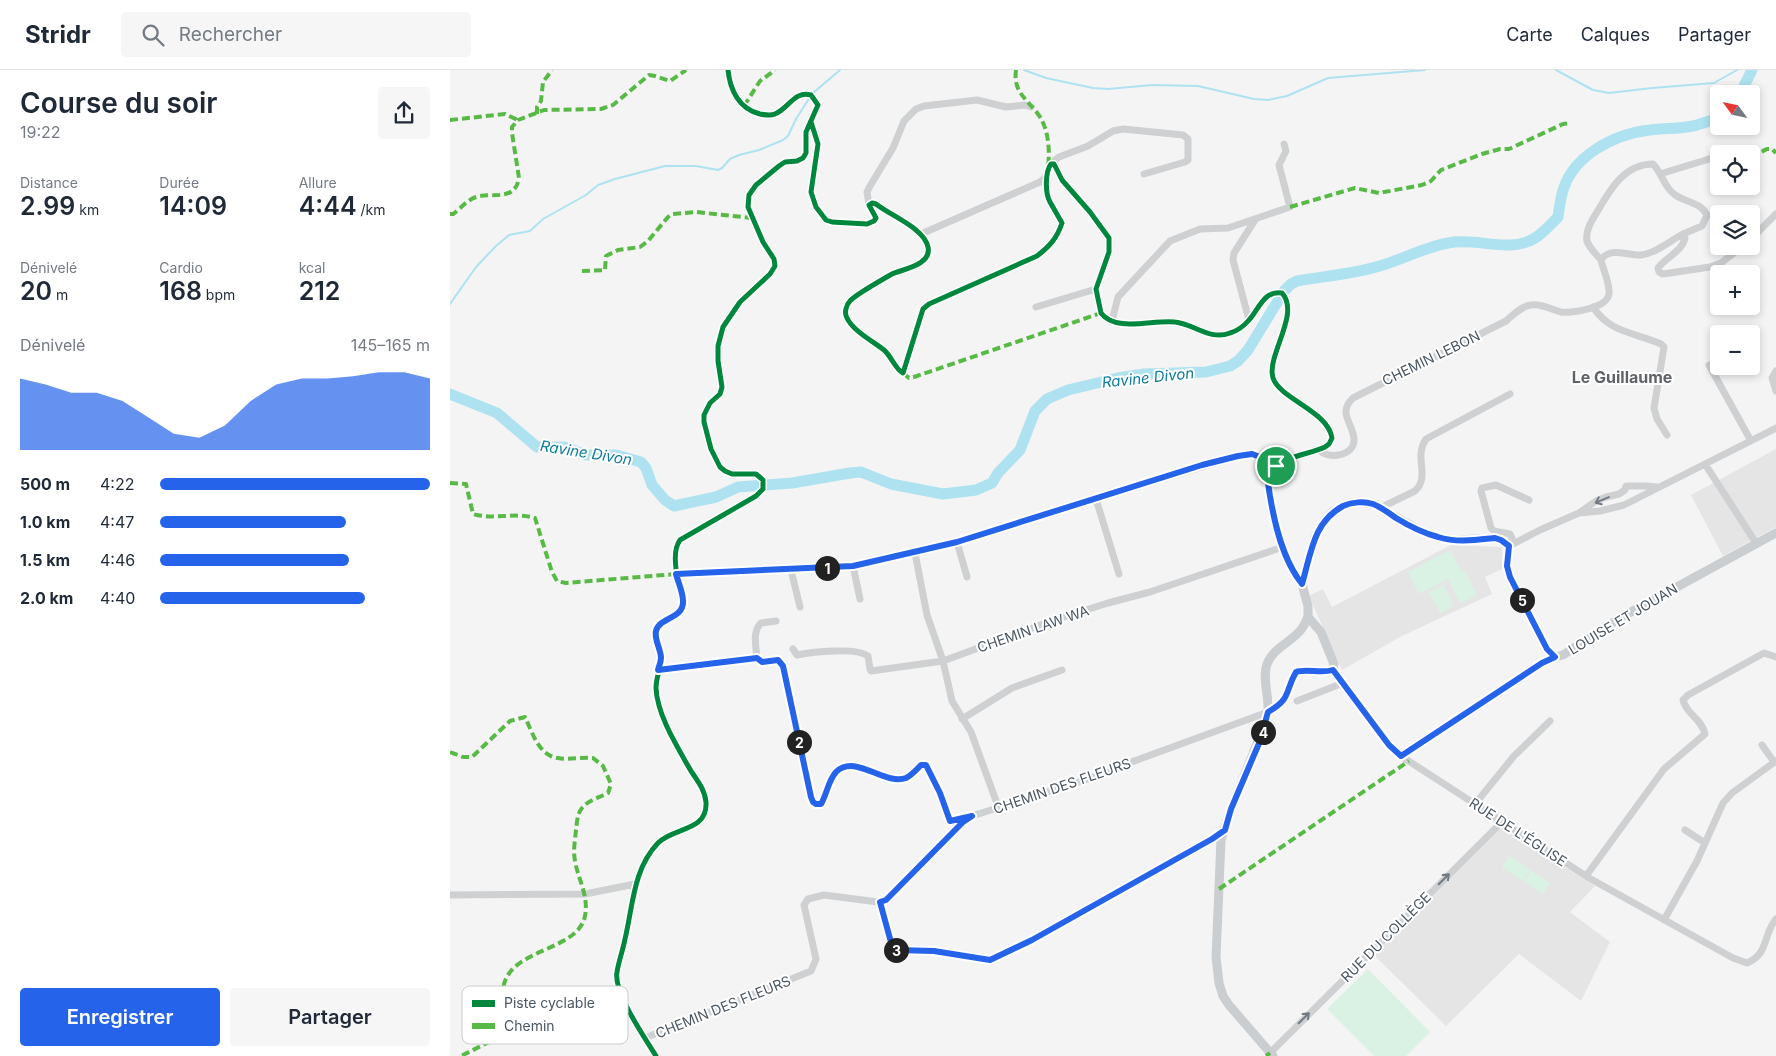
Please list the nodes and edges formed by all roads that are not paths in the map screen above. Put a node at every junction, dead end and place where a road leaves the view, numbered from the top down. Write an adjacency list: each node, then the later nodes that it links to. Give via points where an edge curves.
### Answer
1 (728, 70): 3 (street, via 735,96 754,113 773,116 793,99 812,95 818,105)
2 (1030, 107): 10 (street, via 1006,107 976,100 916,109 904,121 893,148 867,192)
3 (811, 122): 10 (street, via 818,144 811,192 816,207 826,220 867,224 876,218); 46 (street, via 806,132 803,158 779,166 756,185 750,195 748,207 775,266 727,319 718,346 722,387 704,415 711,449 720,467 732,474 756,474 763,480 764,489 680,540 676,550)
4 (1284, 144): 12 (street, via 1286,151 1278,165 1290,207)
5 (1710, 159): 9 (street)
6 (1054, 164): 7 (street); 8 (street, via 1055,160 1113,131 1124,129 1188,139 1188,160); 18 (street, via 1062,180 1108,238 1109,252)
7 (1047, 173): 14 (street, via 1040,182); 14 (street, via 1050,202 1062,223 1050,246 1037,256 923,309 903,374 884,350 851,324 845,311 850,301 887,277 924,260 928,247)
8 (1144, 174)
9 (1660, 174): 15 (street, via 1674,195 1704,208 1707,215 1702,226); 17 (street, via 1653,164 1646,164 1613,184 1587,232 1587,242)
10 (869, 205): 14 (street, via 876,204)
11 (1776, 214): 13 (street)
12 (1255, 220): 21 (street, via 1233,260); 22 (street, via 1228,228 1200,229 1170,241 1118,297)
13 (1760, 230)
14 (922, 234)
15 (1683, 234): 16 (street, via 1685,238 1680,249 1663,260 1659,272 1710,267); 17 (street, via 1652,252 1641,255 1612,252)
16 (1731, 255)
17 (1601, 260): 20 (street, via 1608,299)
18 (1096, 290): 19 (street); 22 (street, via 1101,313)
19 (1036, 307)
20 (1593, 307): 28 (street, via 1608,324 1664,348 1654,408); 30 (street, CHEMIN LEBON, via 1560,312 1532,304 1524,306 1506,321 1352,398 1346,412 1354,439 1351,448 1338,456 1327,455)
21 (1249, 320): 22 (street, via 1237,330 1221,336 1176,322 1123,324); 30 (street, via 1266,297 1274,292 1282,293 1287,301 1285,331 1272,370 1278,386 1327,426 1332,438)
22 (1112, 321)
23 (1709, 365): 29 (street)
24 (1776, 371): 25 (street, via 1772,378)
25 (1776, 391)
26 (1510, 394): 36 (street, via 1426,439 1420,451 1422,481 1419,487)
27 (1776, 428): 29 (street)
28 (1668, 435)
29 (1750, 441): 31 (street)
30 (1320, 450): 32 (street)
31 (1705, 464): 33 (street); 40 (street)
32 (1276, 466): 34 (street, via 1260,456 1238,456); 42 (street, via 1268,479)
33 (1658, 487): 37 (street, via 1624,505); 37 (street, one-way to 37, via 1626,486 1619,494 1596,501)
34 (1096, 499): 39 (street); 47 (street)
35 (1529, 500): 41 (street, via 1493,484 1480,492 1491,528 1510,534)
36 (1380, 508): 41 (main road, via 1440,538 1495,538); 49 (main road, via 1360,502 1332,512 1314,537)
37 (1579, 513): 41 (street)
38 (1776, 533): 40 (main road, LOUISE ET JOUAN)
39 (957, 542): 43 (street); 48 (street)
40 (1756, 543): 55 (main road, LOUISE ET JOUAN)
41 (1509, 546): 55 (main road, LOUISE ET JOUAN, via 1507,566 1510,577 1547,649)
42 (1283, 547): 49 (street, via 1294,574); 58 (street, CHEMIN LAW WA, via 1054,620)
43 (915, 553): 44 (street); 58 (street, via 927,615)
44 (853, 566): 45 (street); 50 (street)
45 (792, 570): 46 (street); 51 (street)
46 (676, 574): 59 (street, via 682,607 657,629 661,658)
47 (1119, 574)
48 (967, 577)
49 (1302, 584): 52 (main road)
50 (860, 599)
51 (800, 607)
52 (1308, 617): 61 (main road, via 1321,632 1334,664); 64 (main road, via 1304,626 1282,644 1267,665)
53 (776, 621): 57 (street, via 758,626 755,632)
54 (793, 650): 58 (street, CHEMIN LAW WA, via 797,655 860,652 868,656 872,671)
55 (1555, 657): 68 (street)
56 (1776, 657): 77 (street, via 1764,653 1683,700 1684,706 1704,726 1705,734 1664,769)
57 (757, 658): 59 (street); 72 (street, via 762,662 778,660 783,666 813,802 821,804 832,778 841,768 848,766 900,779 907,778 923,764 933,776 950,821)
58 (943, 661): 65 (street, via 952,701)
59 (658, 670): 78 (street, via 657,693 667,725 703,790 706,803 700,822 659,842)
60 (1062, 670): 65 (street, via 1012,688)
61 (1333, 670): 62 (street, RUE DE L'ÉGLISE); 64 (main road, via 1296,672 1286,697)
62 (1342, 683): 63 (street); 68 (street, RUE DE L'ÉGLISE)
63 (1297, 701)
64 (1268, 712): 71 (street, CHEMIN DES FLEURS, via 1110,772); 74 (main road)
65 (962, 718): 71 (street, via 971,732)
66 (1550, 720): 70 (street, via 1514,756)
67 (1762, 746): 69 (street)
68 (1401, 756): 70 (street, RUE DE L'ÉGLISE)
69 (1775, 762): 76 (street, via 1723,803)
70 (1476, 804): 73 (street, RUE DE L'ÉGLISE)
71 (999, 809): 72 (street, CHEMIN DES FLEURS)
72 (972, 816): 80 (street, CHEMIN DES FLEURS, via 886,900)
73 (1502, 822): 77 (street, RUE DE L'ÉGLISE); 86 (street, RUE DU COLLÈGE, one-way to 73)
74 (1225, 830): 80 (street, via 1032,940 990,960 893,948); 86 (main road, via 1217,922 1219,983 1229,1005)
75 (1685, 830): 76 (street)
76 (1705, 843): 81 (street)
77 (1586, 876): 81 (street, RUE DE L'ÉGLISE)
78 (635, 884): 79 (street, via 585,894); 83 (street, via 616,976)
79 (450, 895)
80 (880, 902): 85 (street, CHEMIN DES FLEURS, via 824,895 808,898 804,905 816,959 812,971)
81 (1664, 920): 82 (street, RUE DE L'ÉGLISE, via 1747,962 1755,959 1764,947)
82 (1775, 920)
83 (618, 986)
84 (628, 1008): 85 (street)
85 (645, 1038): 87 (street)
86 (1271, 1054)
87 (656, 1056)

